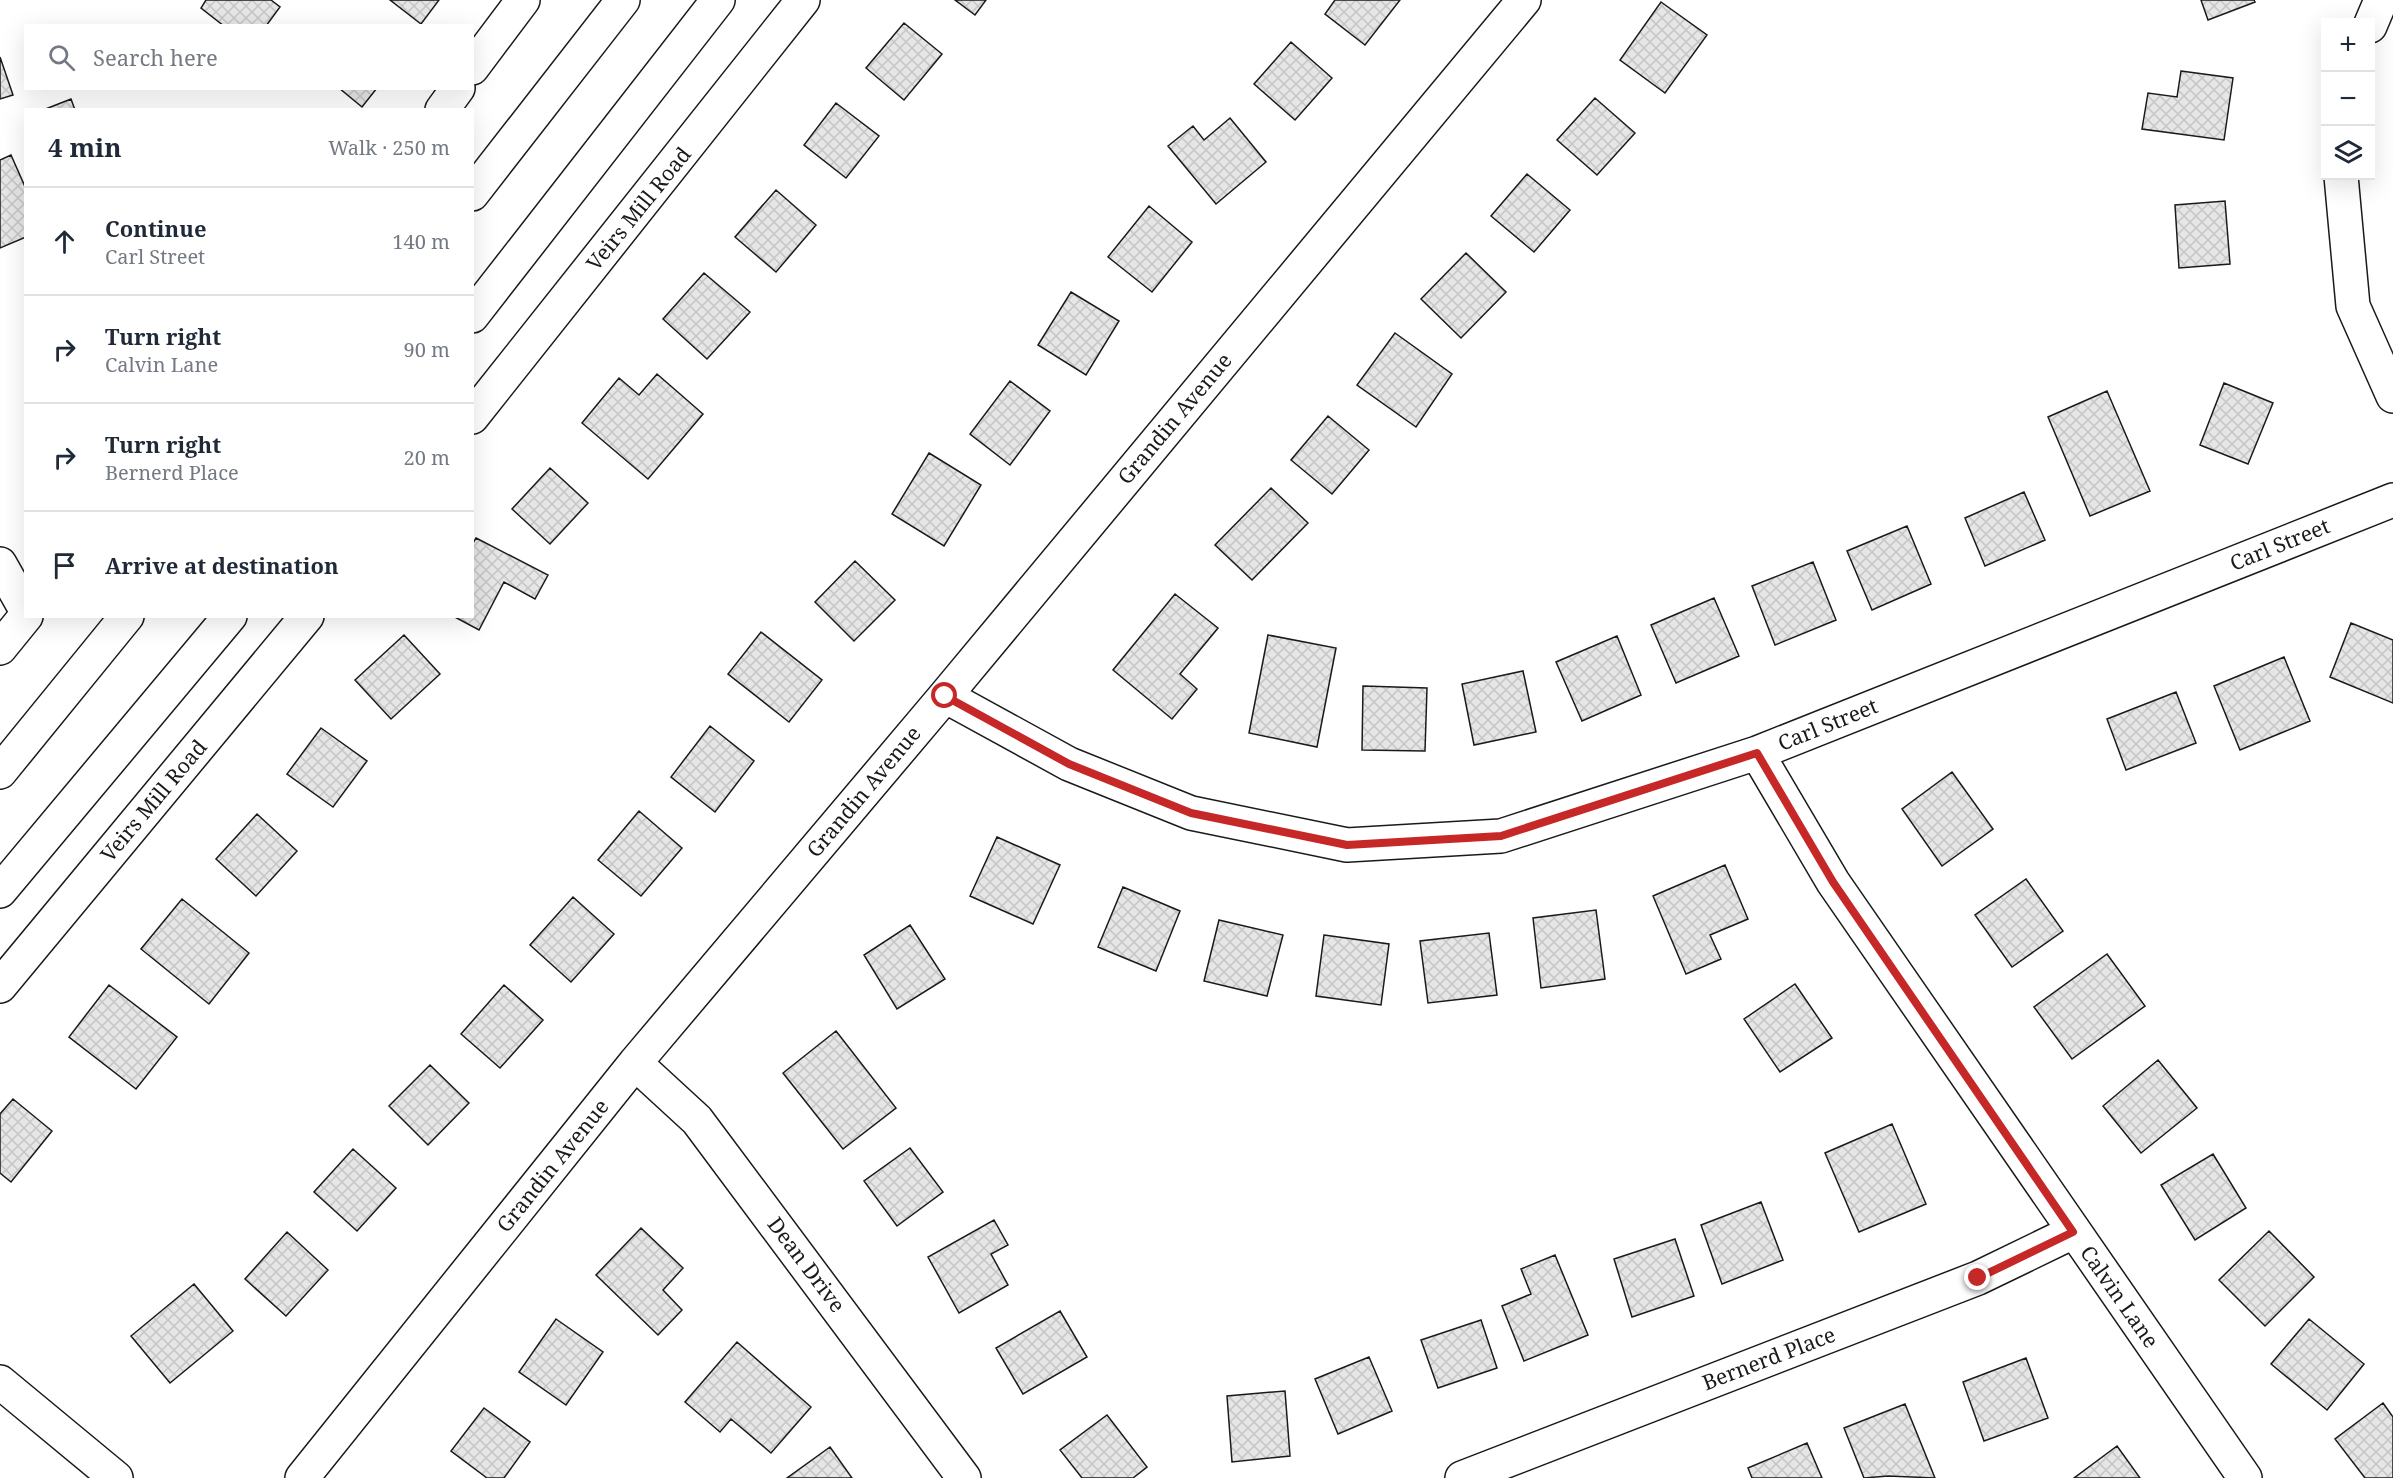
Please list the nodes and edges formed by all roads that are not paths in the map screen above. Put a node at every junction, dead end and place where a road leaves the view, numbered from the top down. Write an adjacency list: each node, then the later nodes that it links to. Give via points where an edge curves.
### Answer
1 (523, 0): 8 (street)
2 (623, 0): 12 (street)
3 (718, 0): 13 (street)
4 (803, 0): 15 (street, Veirs Mill Road)
5 (1524, 0): 24 (street, Grandin Avenue)
6 (2381, 0): 7 (street)
7 (2373, 18)
8 (474, 65)
9 (457, 90): 10 (street)
10 (443, 108)
11 (2340, 180): 14 (street, via 2353,306)
12 (474, 191)
13 (474, 313)
14 (2393, 396)
15 (474, 414)
16 (2393, 500): 25 (street, Carl Street)
17 (0, 564): 18 (street)
18 (24, 606)
19 (24, 618): 23 (street)
20 (125, 618): 26 (street)
21 (228, 618): 27 (street)
22 (305, 618): 28 (street, Veirs Mill Road)
23 (0, 648)
24 (945, 696): 25 (street, Carl Street, via 1069,764 1191,813 1347,845 1501,836); 29 (street, Grandin Avenue)
25 (1757, 753): 30 (street, Calvin Lane, via 1833,882)
26 (0, 772)
27 (0, 891)
28 (0, 986)
29 (635, 1063): 33 (street, Grandin Avenue); 34 (street, Dean Drive, via 697,1120)
30 (2073, 1232): 35 (street, Bernerd Place, via 1978,1278); 36 (street, Calvin Lane)
31 (0, 1382): 32 (street)
32 (116, 1478)
33 (302, 1478)
34 (964, 1478)
35 (1462, 1478)
36 (2245, 1478)

